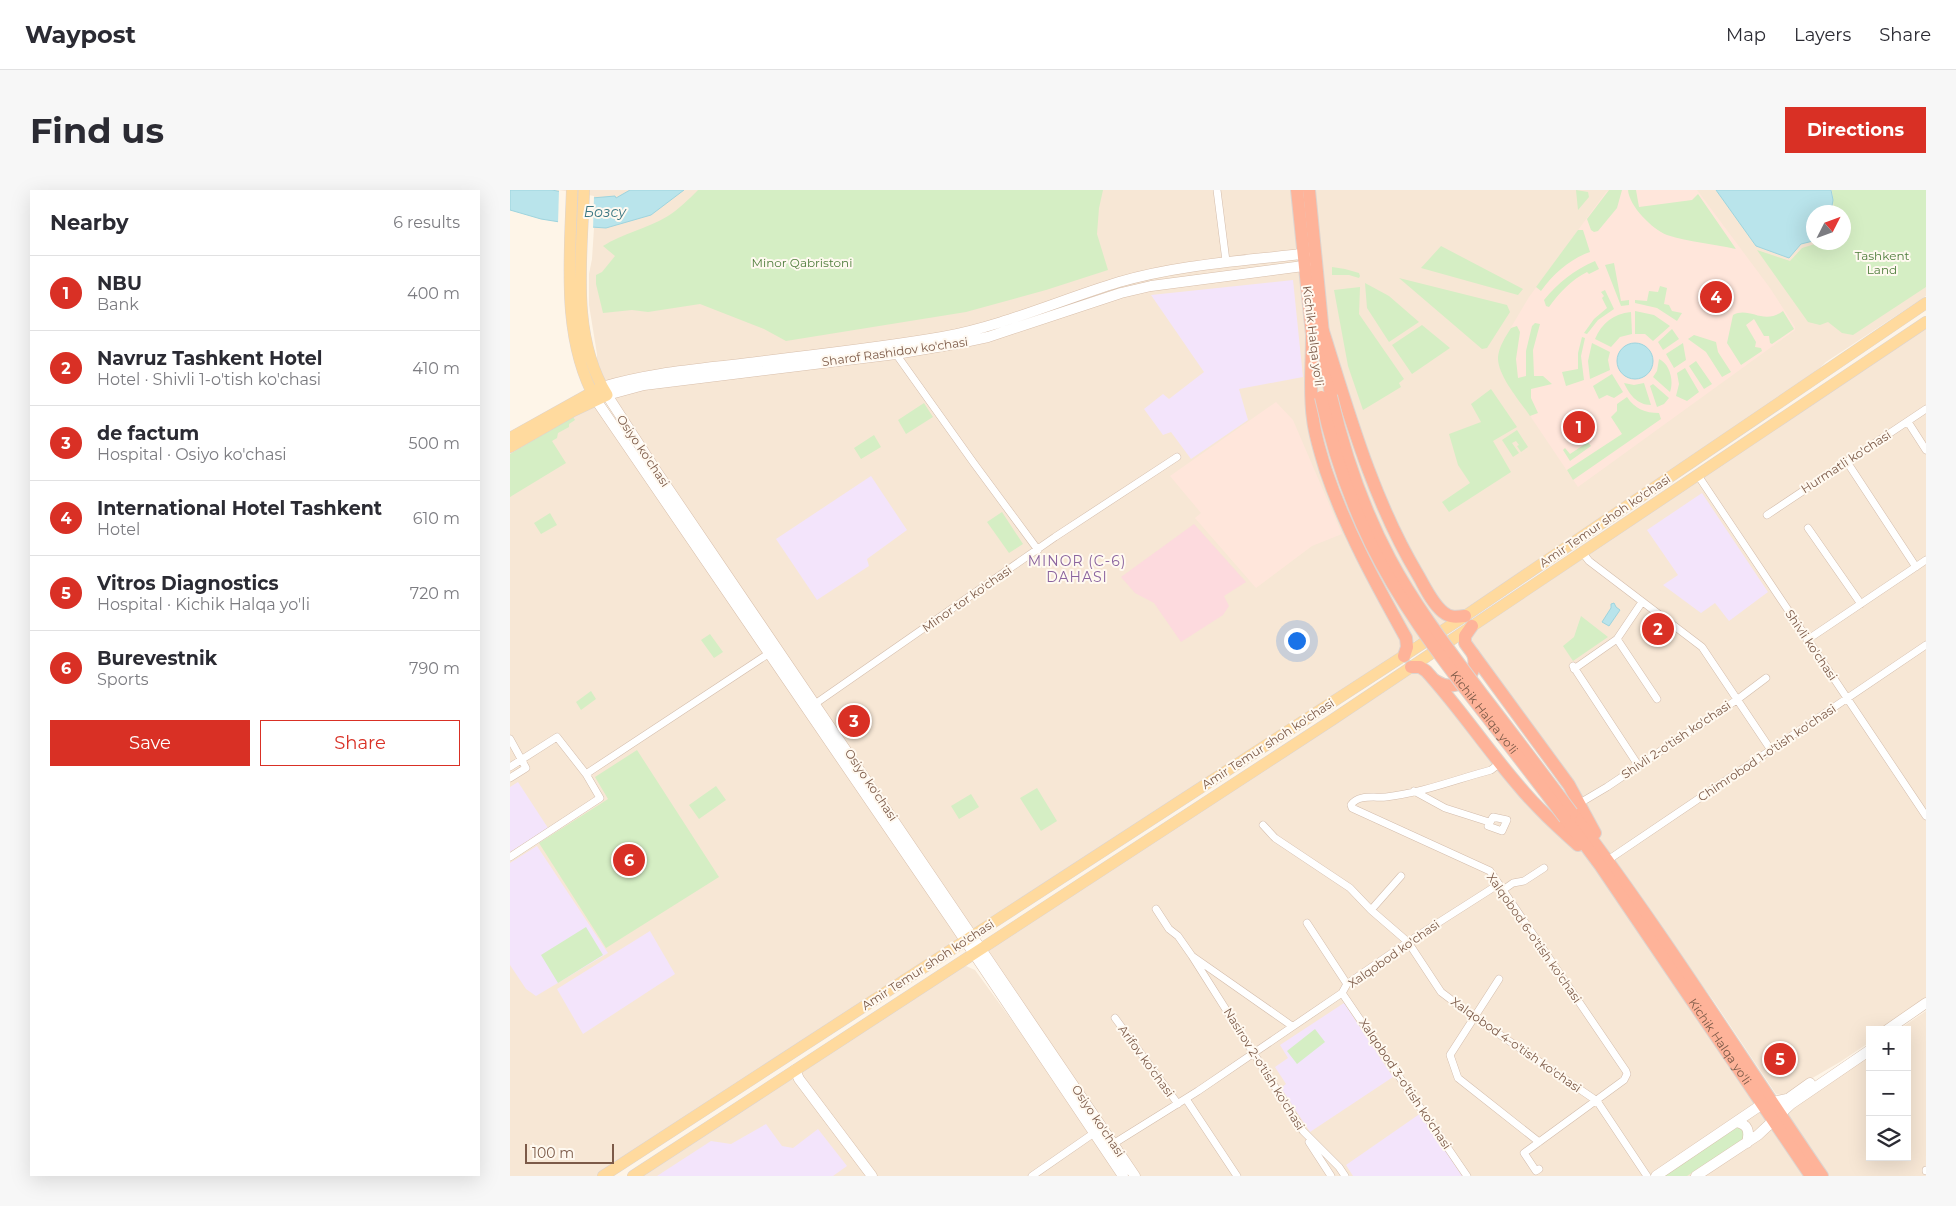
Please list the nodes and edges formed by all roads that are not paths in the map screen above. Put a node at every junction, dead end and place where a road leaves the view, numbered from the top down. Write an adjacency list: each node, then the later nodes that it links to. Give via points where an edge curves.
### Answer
1 (572, 190): 12 (main road, via 570,289 574,328 583,374)
2 (584, 190): 12 (main road, via 581,300)
3 (1217, 190): 7 (street)
4 (1297, 190): 6 (highway, Kichik Halqa yo'li)
5 (1309, 190): 6 (highway, Kichik Halqa yo'li)
6 (1310, 259): 7 (main road, Sharof Rashidov ko'chasi); 10 (highway, Kichik Halqa yo'li); 11 (main road, Sharof Rashidov ko'chasi, via 1151,286 988,336)
7 (1226, 261): 12 (main road, Sharof Rashidov ko'chasi, via 1118,283 960,333 887,346 646,375)
8 (1926, 303): 21 (main road, Amir Temur shoh ko'chasi)
9 (1926, 322): 20 (main road, Amir Temur shoh ko'chasi)
10 (1317, 333): 28 (highway, via 1385,512); 30 (highway, via 1312,401 1315,430 1339,506); 62 (highway, Kichik Halqa yo'li, bridge, via 1337,460 1381,563 1442,657)
11 (896, 354): 12 (main road, Sharof Rashidov ko'chasi); 25 (street)
12 (599, 393): 15 (main road, Sharof Rashidov ko'chasi); 16 (main road, Sharof Rashidov ko'chasi); 39 (main road, Osiyo ko'chasi)
13 (1926, 409): 14 (street, Hurmatli ko'chasi)
14 (1908, 422): 17 (street); 19 (street, Hurmatli ko'chasi)
15 (510, 438)
16 (510, 448)
17 (1926, 450)
18 (1177, 457): 25 (street, Minor tor ko'chasi)
19 (1847, 462): 23 (street, Hurmatli ko'chasi); 29 (street)
20 (1697, 474): 22 (main road, Amir Temur shoh ko'chasi); 37 (street, Shivli ko'chasi)
21 (1657, 485): 22 (main road); 35 (main road, Amir Temur shoh ko'chasi)
22 (1665, 496): 26 (main road, Amir Temur shoh ko'chasi)
23 (1767, 515)
24 (1808, 528): 33 (street)
25 (1038, 550): 49 (street, Minor tor ko'chasi)
26 (1582, 552): 31 (street, via 1589,562); 35 (main road, Amir Temur shoh ko'chasi)
27 (1926, 560): 29 (street)
28 (1412, 565): 30 (highway, via 1409,577 1400,588 1388,591); 32 (highway)
29 (1916, 567): 33 (street)
30 (1376, 584): 34 (highway)
31 (1642, 602): 36 (street); 47 (street, via 1702,647)
32 (1437, 604): 34 (highway, via 1423,599 1410,601 1400,609); 35 (highway, via 1444,613)
33 (1861, 604): 37 (street)
34 (1396, 621): 41 (highway, via 1407,643)
35 (1468, 621): 40 (highway, via 1465,643); 41 (main road, Amir Temur shoh ko'chasi); 42 (main road, Amir Temur shoh ko'chasi)
36 (1617, 639): 46 (street); 57 (street, via 1574,668)
37 (1807, 640): 48 (street, Shivli ko'chasi)
38 (1926, 645): 48 (street, Chimrobod 1-o'tish ko'chasi)
39 (773, 651): 49 (main road, Osiyo ko'chasi); 59 (street)
40 (1473, 654): 44 (highway, via 1474,668 1465,681 1451,687); 45 (highway)
41 (1404, 656): 51 (main road, Amir Temur shoh ko'chasi)
42 (1411, 667): 44 (highway, via 1423,669); 53 (main road, Amir Temur shoh ko'chasi)
43 (1766, 678): 47 (street, Shivli 2-o'tish ko'chasi)
44 (1436, 682): 50 (highway)
45 (1500, 691): 50 (highway, via 1488,687 1473,692 1463,703); 62 (highway, via 1569,785)
46 (1658, 699)
47 (1738, 699): 54 (street); 57 (street, Shivli 2-o'tish ko'chasi)
48 (1848, 699): 54 (street, Chimrobod 1-o'tish ko'chasi); 63 (street, Shivli ko'chasi)
49 (811, 707): 76 (main road, Osiyo ko'chasi)
50 (1465, 716): 56 (highway)
51 (1288, 731): 53 (main road); 68 (main road, Amir Temur shoh ko'chasi)
52 (510, 738): 55 (street)
53 (1297, 743): 71 (main road, Amir Temur shoh ko'chasi)
54 (1771, 750): 67 (street, Chimrobod 1-o'tish ko'chasi)
55 (522, 759): 58 (street); 59 (street, via 557,737); 60 (street, via 526,768)
56 (1500, 763): 61 (street, via 1491,770); 67 (highway, via 1537,806)
57 (1638, 765): 62 (street, Shivli 2-o'tish ko'chasi)
58 (510, 767)
59 (586, 774): 66 (street, via 599,796 598,800)
60 (510, 781)
61 (1414, 792): 64 (street, via 1445,808); 72 (street, Xalqobod 6-o'tish ko'chasi, via 1360,798 1352,803 1352,808 1490,871)
62 (1576, 808): 67 (highway, Kichik Halqa yo'li); 67 (highway)
63 (1926, 816)
64 (1489, 822)
65 (1263, 824): 74 (street, Xalqobod 4-o'tish ko'chasi, via 1275,838 1350,888)
66 (510, 857)
67 (1604, 863): 98 (highway, Kichik Halqa yo'li)
68 (1079, 867): 71 (main road, via 1081,874); 76 (main road, Amir Temur shoh ko'chasi)
69 (1544, 868): 72 (street, Xalqobod ko'chasi, via 1524,881)
70 (1401, 876): 74 (street)
71 (1088, 879): 78 (main road, Amir Temur shoh ko'chasi)
72 (1501, 887): 77 (street, Xalqobod ko'chasi); 96 (street, Xalqobod 6-o'tish ko'chasi, via 1626,1071 1624,1080)
73 (1156, 909): 79 (street)
74 (1371, 910): 77 (street, Xalqobod 4-o'tish ko'chasi)
75 (1307, 924): 81 (street)
76 (969, 939): 78 (main road, Osiyo ko'chasi); 93 (main road, Amir Temur shoh ko'chasi)
77 (1408, 942): 81 (street, Xalqobod ko'chasi); 85 (street, Xalqobod 4-o'tish ko'chasi, via 1441,992)
78 (977, 950): 94 (main road, Amir Temur shoh ko'chasi); 103 (main road, Osiyo ko'chasi); 106 (main road, Osiyo ko'chasi)
79 (1192, 956): 87 (street); 91 (street, Nasirov 2-o'tish ko'chasi)
80 (1499, 979): 85 (street)
81 (1348, 984): 82 (street, Xalqobod ko'chasi)
82 (1342, 993): 87 (street, Xalqobod ko'chasi); 117 (street, Xalqobod 3-o'tish ko'chasi)
83 (1926, 1003): 88 (main road)
84 (1926, 1011): 89 (main road)
85 (1474, 1017): 96 (street, Xalqobod 4-o'tish ko'chasi); 104 (street, via 1450,1053 1456,1076)
86 (1115, 1018): 97 (street, Arifov ko‘chasi)
87 (1292, 1026): 91 (street, Xalqobod ko'chasi)
88 (1893, 1026)
89 (1904, 1026)
90 (1866, 1045): 98 (main road)
91 (1254, 1053): 95 (street, Xalqobod ko'chasi); 102 (street, Nasirov 2-o'tish ko'chasi)
92 (1866, 1053): 98 (main road, via 1792,1104)
93 (788, 1056): 94 (main road); 99 (main road, Amir Temur shoh ko'chasi)
94 (795, 1070): 101 (main road, Amir Temur shoh ko'chasi); 110 (main road)
95 (1186, 1099): 97 (street, Xalqobod ko'chasi); 114 (street)
96 (1597, 1101): 104 (street); 118 (street, Xalqobod 4-o'tish ko'chasi)
97 (1178, 1104): 106 (street, Xalqobod ko'chasi)
98 (1773, 1111): 100 (main road); 105 (main road); 121 (highway, Kichik Halqa yo'li); 122 (highway, Kichik Halqa yo'li)
99 (694, 1117): 101 (main road); 108 (main road, Amir Temur shoh ko'chasi)
100 (1736, 1122): 105 (main road, via 1747,1127); 119 (main road)
101 (703, 1130): 109 (main road, Amir Temur shoh ko'chasi)
102 (1302, 1131): 115 (street); 116 (street, Nasirov 2-o'tish ko'chasi)
103 (1094, 1133): 111 (street); 112 (main road, Osiyo ko'chasi)
104 (1539, 1142): 107 (street, via 1524,1153 1536,1171)
105 (1746, 1143): 120 (main road)
106 (1113, 1144): 113 (main road, Osiyo ko'chasi)
107 (1539, 1169)
108 (603, 1176)
109 (633, 1176)
110 (872, 1176)
111 (1032, 1176)
112 (1123, 1176)
113 (1135, 1176)
114 (1237, 1176)
115 (1331, 1176)
116 (1345, 1176)
117 (1467, 1176)
118 (1647, 1176)
119 (1656, 1176)
120 (1696, 1176)
121 (1811, 1176)
122 (1822, 1176)

